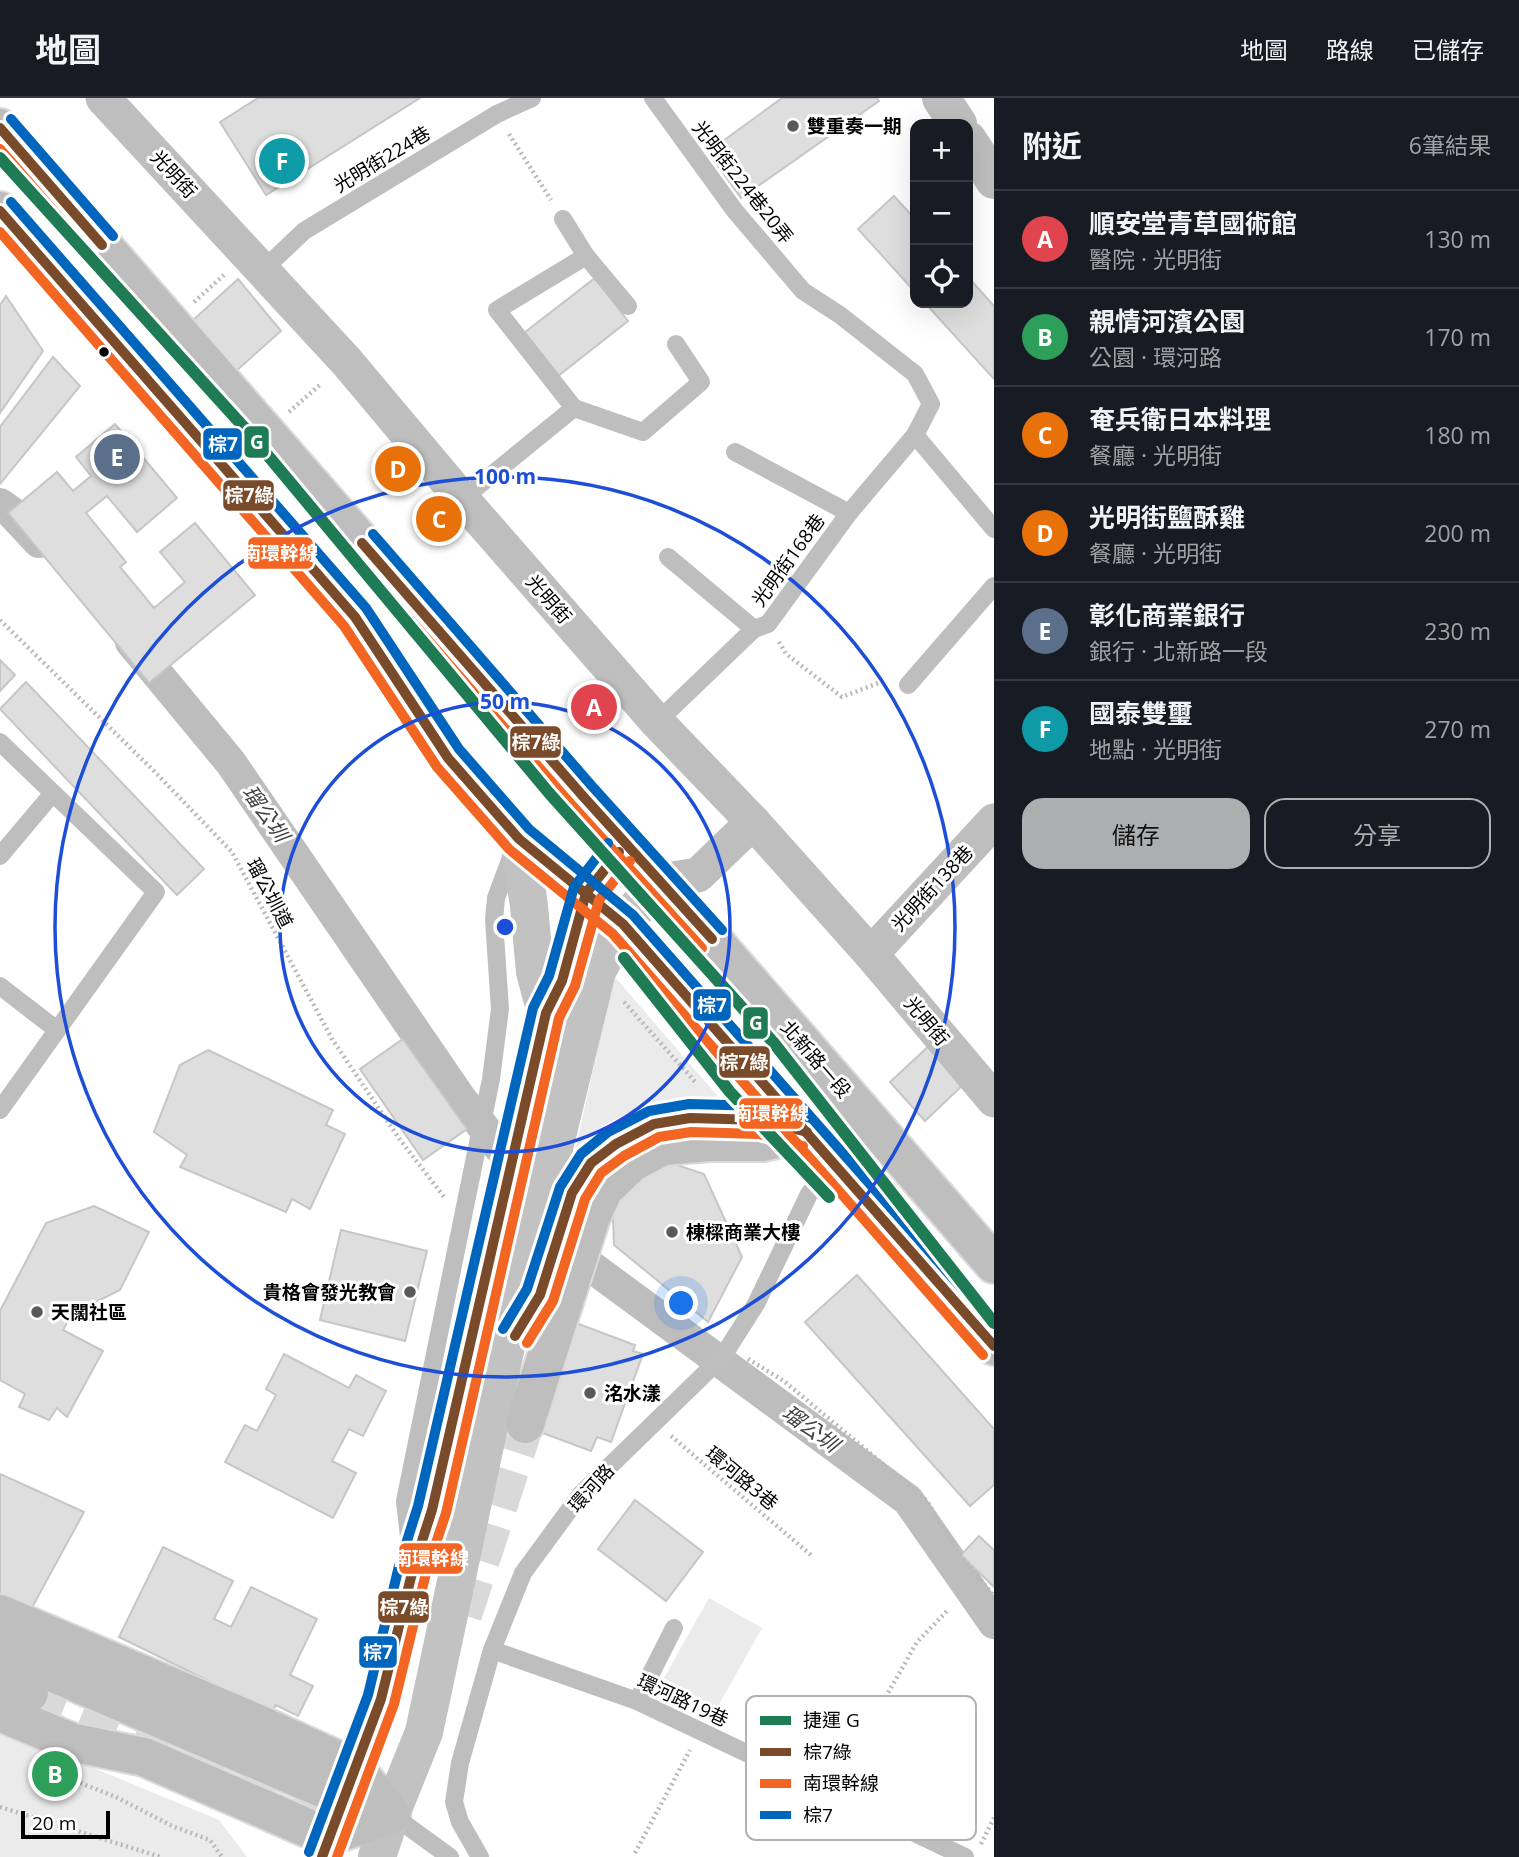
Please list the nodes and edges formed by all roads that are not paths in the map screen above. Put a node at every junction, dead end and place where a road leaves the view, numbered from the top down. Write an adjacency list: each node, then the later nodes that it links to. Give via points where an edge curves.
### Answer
1 (103, 98): 12 (street, 光明街)
2 (532, 98): 12 (lane, 光明街224巷, via 497,114)
3 (653, 98): 15 (lane, 光明街224巷20弄, via 735,211 803,291 915,374)
4 (941, 98): 5 (main road)
5 (955, 119)
6 (0, 128): 32 (main road, 北新路一段)
7 (973, 148): 8 (main road)
8 (994, 180)
9 (0, 211): 31 (main road, via 355,617 447,758)
10 (563, 219): 11 (lane)
11 (586, 256): 13 (lane); 16 (lane, via 497,310)
12 (255, 262): 19 (street, 光明街, via 347,362)
13 (628, 306)
14 (676, 344): 16 (lane, via 701,382 643,432)
15 (931, 404): 17 (lane, 光明街168巷)
16 (574, 408): 19 (lane)
17 (915, 435): 20 (lane, 光明街168巷); 21 (lane)
18 (735, 452): 20 (lane)
19 (462, 499): 26 (street, 光明街)
20 (849, 513): 24 (lane, 光明街168巷)
21 (994, 529)
22 (668, 557): 24 (lane)
23 (994, 586): 25 (lane)
24 (761, 626): 26 (lane, 光明街168巷)
25 (908, 685)
26 (657, 722): 30 (street, 光明街)
27 (0, 742): 28 (lane)
28 (53, 793): 33 (lane); 40 (lane, via 156,892)
29 (994, 821): 37 (street, 光明街138巷)
30 (753, 822): 34 (street, via 698,875); 37 (street, 光明街)
31 (519, 839): 35 (main road); 39 (main road, via 535,972); 49 (lane, via 496,898 500,1009 491,1079 405,1501)
32 (625, 843): 34 (main road, 北新路一段); 35 (main road)
33 (0, 856)
34 (660, 881): 36 (main road); 45 (main road, 北新路一段)
35 (586, 893): 36 (main road); 39 (main road, via 562,981)
36 (623, 924): 43 (main road); 47 (main road, via 597,971)
37 (871, 954): 41 (street, 光明街)
38 (0, 986): 40 (lane)
39 (546, 1013): 49 (main road, via 432,1510)
40 (57, 1030): 42 (lane)
41 (994, 1100)
42 (0, 1110)
43 (807, 1132): 44 (main road); 47 (main road, via 761,1120 690,1118 654,1124 616,1144 591,1163 572,1193 540,1295); 48 (main road, via 763,1142 663,1146 631,1163 604,1189)
44 (833, 1161): 46 (main road); 53 (lane, 環河路, via 809,1194 756,1304 726,1351 581,1494 523,1573)
45 (994, 1264)
46 (994, 1346)
47 (505, 1351): 58 (main road, via 424,1732)
48 (525, 1424)
49 (413, 1569): 57 (main road, via 381,1699)
50 (0, 1614): 57 (main road)
51 (674, 1628): 55 (lane)
52 (0, 1650): 57 (main road, via 249,1755)
53 (492, 1650): 55 (lane, 環河路19巷); 64 (lane, 環河路, via 460,1763 454,1802)
54 (10, 1695): 60 (main road, via 71,1742 144,1757)
55 (637, 1701): 56 (lane, 環河路19巷)
56 (746, 1753)
57 (349, 1783): 58 (main road); 60 (main road)
58 (391, 1814): 60 (main road); 62 (main road); 63 (lane)
59 (943, 1840): 61 (lane, 環河路19巷)
60 (325, 1847)
61 (972, 1852)
62 (377, 1857)
63 (450, 1857)
64 (480, 1857)

